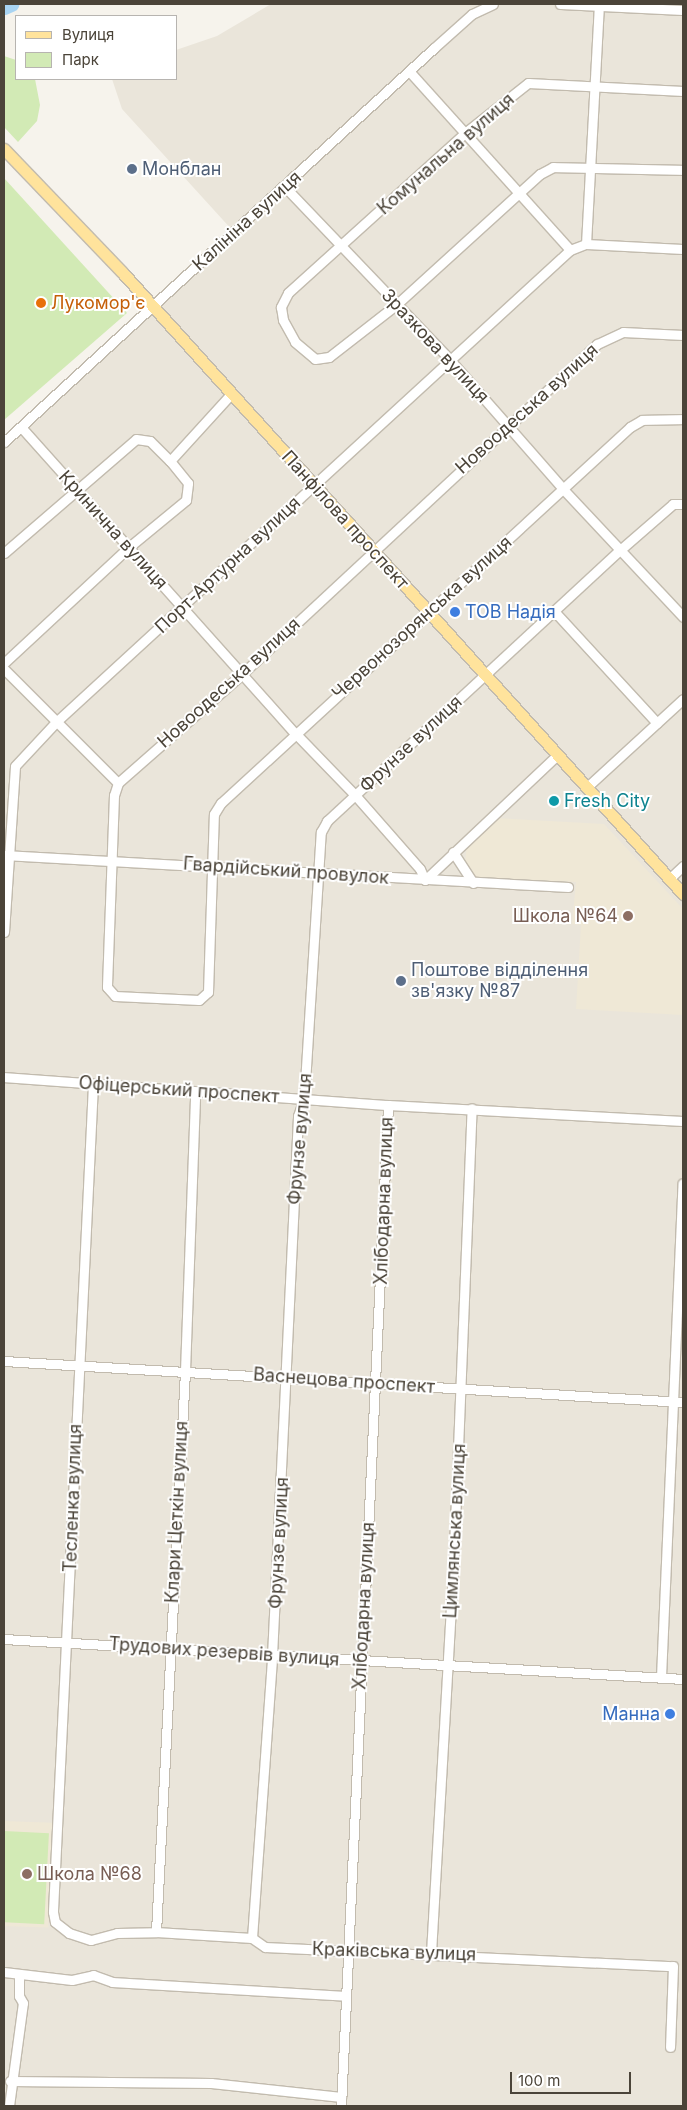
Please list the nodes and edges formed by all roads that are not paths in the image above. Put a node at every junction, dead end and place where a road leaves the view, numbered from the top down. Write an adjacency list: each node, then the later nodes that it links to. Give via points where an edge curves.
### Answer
1 (493, 4): 5 (street, Калініна вулиця, via 472,14)
2 (560, 4): 3 (street)
3 (599, 6): 4 (street); 6 (street)
4 (683, 10)
5 (410, 72): 8 (street); 12 (street, Калініна вулиця)
6 (594, 86): 7 (street, Комунальна вулиця); 8 (street, Комунальна вулиця, via 528,83); 10 (street)
7 (683, 91)
8 (466, 132): 13 (street); 15 (street, Комунальна вулиця)
9 (4, 148): 19 (main road, Панфілова проспект)
10 (590, 167): 11 (street); 13 (street, via 553,167); 14 (street)
11 (683, 170)
12 (286, 187): 15 (street, Зразкова вулиця); 19 (street, Калініна вулиця)
13 (519, 192): 17 (street); 18 (street)
14 (586, 244): 16 (street, Порт-Артурна вулиця); 17 (street, Порт-Артурна вулиця)
15 (342, 245): 18 (street, Зразкова вулиця); 18 (street, Комунальна вулиця, via 288,293 281,307 283,320 295,342 315,359 329,357)
16 (683, 249)
17 (570, 250): 21 (street, Порт-Артурна вулиця)
18 (397, 304): 21 (street, Зразкова вулиця)
19 (153, 307): 22 (main road, Панфілова проспект); 25 (street, Калініна вулиця)
20 (683, 335): 24 (street, Новоодеська вулиця, via 623,332 612,335 597,344)
21 (452, 362): 24 (street, Зразкова вулиця); 28 (street, Порт-Артурна вулиця)
22 (231, 394): 27 (street); 28 (main road, Панфілова проспект)
23 (683, 419): 30 (street, Червонозорянська вулиця, via 642,420 630,427)
24 (508, 426): 30 (street, Зразкова вулиця); 33 (street, Новоодеська вулиця)
25 (21, 427): 26 (street, Калініна вулиця); 29 (street, Кринична вулиця)
26 (4, 442)
27 (170, 461): 29 (street, via 150,441 136,439); 32 (street, via 188,483 186,500)
28 (314, 486): 33 (main road, Панфілова проспект); 36 (street, Порт-Артурна вулиця)
29 (76, 488): 32 (street, Кринична вулиця); 35 (street)
30 (563, 489): 34 (street, Зразкова вулиця); 38 (street, Червонозорянська вулиця)
31 (683, 504): 34 (street, Фрунзе вулиця, via 673,504)
32 (129, 547): 36 (street, Кринична вулиця); 40 (street)
33 (373, 550): 38 (main road, Панфілова проспект); 42 (street, Новоодеська вулиця)
34 (620, 550): 37 (street, Фрунзе вулиця); 39 (street, Зразкова вулиця)
35 (4, 553)
36 (183, 608): 42 (street, Кринична вулиця); 45 (street, Порт-Артурна вулиця)
37 (554, 611): 43 (street, Фрунзе вулиця); 46 (street)
38 (427, 613): 43 (main road, Панфілова проспект); 47 (street, Червонозорянська вулиця)
39 (683, 617)
40 (4, 663)
41 (4, 669): 45 (street)
42 (242, 674): 47 (street, Кринична вулиця); 49 (street, Новоодеська вулиця)
43 (486, 676): 48 (main road, Панфілова проспект); 51 (street, Фрунзе вулиця)
44 (683, 698): 46 (street)
45 (56, 722): 49 (street); 53 (street, Порт-Артурна вулиця, via 16,766)
46 (657, 723): 50 (street)
47 (295, 733): 51 (street, Кринична вулиця); 55 (street, Червонозорянська вулиця, via 221,803 214,814)
48 (557, 755): 50 (main road, Панфілова проспект); 52 (street)
49 (118, 783): 54 (street, via 114,795)
50 (587, 787): 58 (main road, Панфілова проспект)
51 (356, 795): 57 (street, Фрунзе вулиця, via 323,827); 59 (street, Кринична вулиця, via 420,869)
52 (453, 852): 59 (street); 60 (street)
53 (6, 855): 54 (street, Гвардійський провулок); 63 (street, Порт-Артурна вулиця)
54 (112, 861): 55 (street, Гвардійський провулок); 55 (street, via 107,988 115,996 199,1000 208,992)
55 (212, 865): 57 (street, Гвардійський провулок)
56 (683, 866): 58 (street)
57 (317, 872): 59 (street, Гвардійський провулок); 67 (street, Фрунзе вулиця)
58 (669, 878): 62 (main road, Панфілова проспект)
59 (425, 880): 60 (street, Гвардійський провулок)
60 (473, 883): 61 (street, Гвардійський провулок)
61 (568, 887)
62 (683, 894)
63 (4, 932)
64 (4, 1077): 65 (street, Офіцерський проспект)
65 (93, 1084): 66 (street, Офіцерський проспект); 73 (street, Тесленка вулиця)
66 (195, 1092): 67 (street, Офіцерський проспект); 74 (street, Клари Цеткін вулиця)
67 (304, 1099): 68 (street, Офіцерський проспект); 75 (street, Фрунзе вулиця, via 298,1116)
68 (388, 1105): 69 (street, Офіцерський проспект); 76 (street, Хлібодарна вулиця)
69 (472, 1108): 70 (street, Офіцерський проспект); 77 (street, Цимлянська вулиця)
70 (683, 1122)
71 (683, 1183): 78 (street)
72 (4, 1361): 73 (street, Васнецова проспект)
73 (78, 1367): 74 (street, Васнецова проспект); 81 (street, Тесленка вулиця)
74 (185, 1371): 75 (street, Васнецова проспект); 82 (street, Клари Цеткін вулиця)
75 (287, 1377): 76 (street, Васнецова проспект); 83 (street, Фрунзе вулиця)
76 (377, 1382): 77 (street, Васнецова проспект); 84 (street, Хлібодарна вулиця)
77 (462, 1389): 78 (street, Васнецова проспект); 85 (street, Цимлянська вулиця)
78 (673, 1401): 79 (street, Васнецова проспект); 86 (street)
79 (683, 1402)
80 (4, 1639): 81 (street, Трудових резервів вулиця)
81 (67, 1642): 82 (street, Трудових резервів вулиця); 88 (street, Тесленка вулиця)
82 (168, 1650): 83 (street, Трудових резервів вулиця); 89 (street, Клари Цеткін вулиця)
83 (272, 1656): 84 (street, Трудових резервів вулиця); 90 (street, Фрунзе вулиця)
84 (361, 1661): 85 (street, Трудових резервів вулиця); 91 (street, Хлібодарна вулиця)
85 (449, 1666): 86 (street, Трудових резервів вулиця); 92 (street, Цимлянська вулиця)
86 (661, 1677): 87 (street, Трудових резервів вулиця)
87 (683, 1679)
88 (53, 1912): 89 (street, Краківська вулиця, via 55,1922 64,1930 90,1940 117,1933)
89 (156, 1932): 90 (street, Краківська вулиця)
90 (252, 1938): 91 (street, Краківська вулиця, via 264,1946)
91 (347, 1952): 92 (street, Краківська вулиця); 95 (street, Хлібодарна вулиця)
92 (431, 1953): 96 (street, Краківська вулиця, via 673,1966)
93 (4, 1972): 94 (street)
94 (19, 1974): 95 (street, via 72,1980 93,1975 112,1982); 97 (street, via 19,1996 23,2003)
95 (346, 1996): 98 (street, Хлібодарна вулиця)
96 (670, 2047)
97 (10, 2080): 98 (street, via 211,2083); 99 (street)
98 (341, 2102)
99 (9, 2106)

